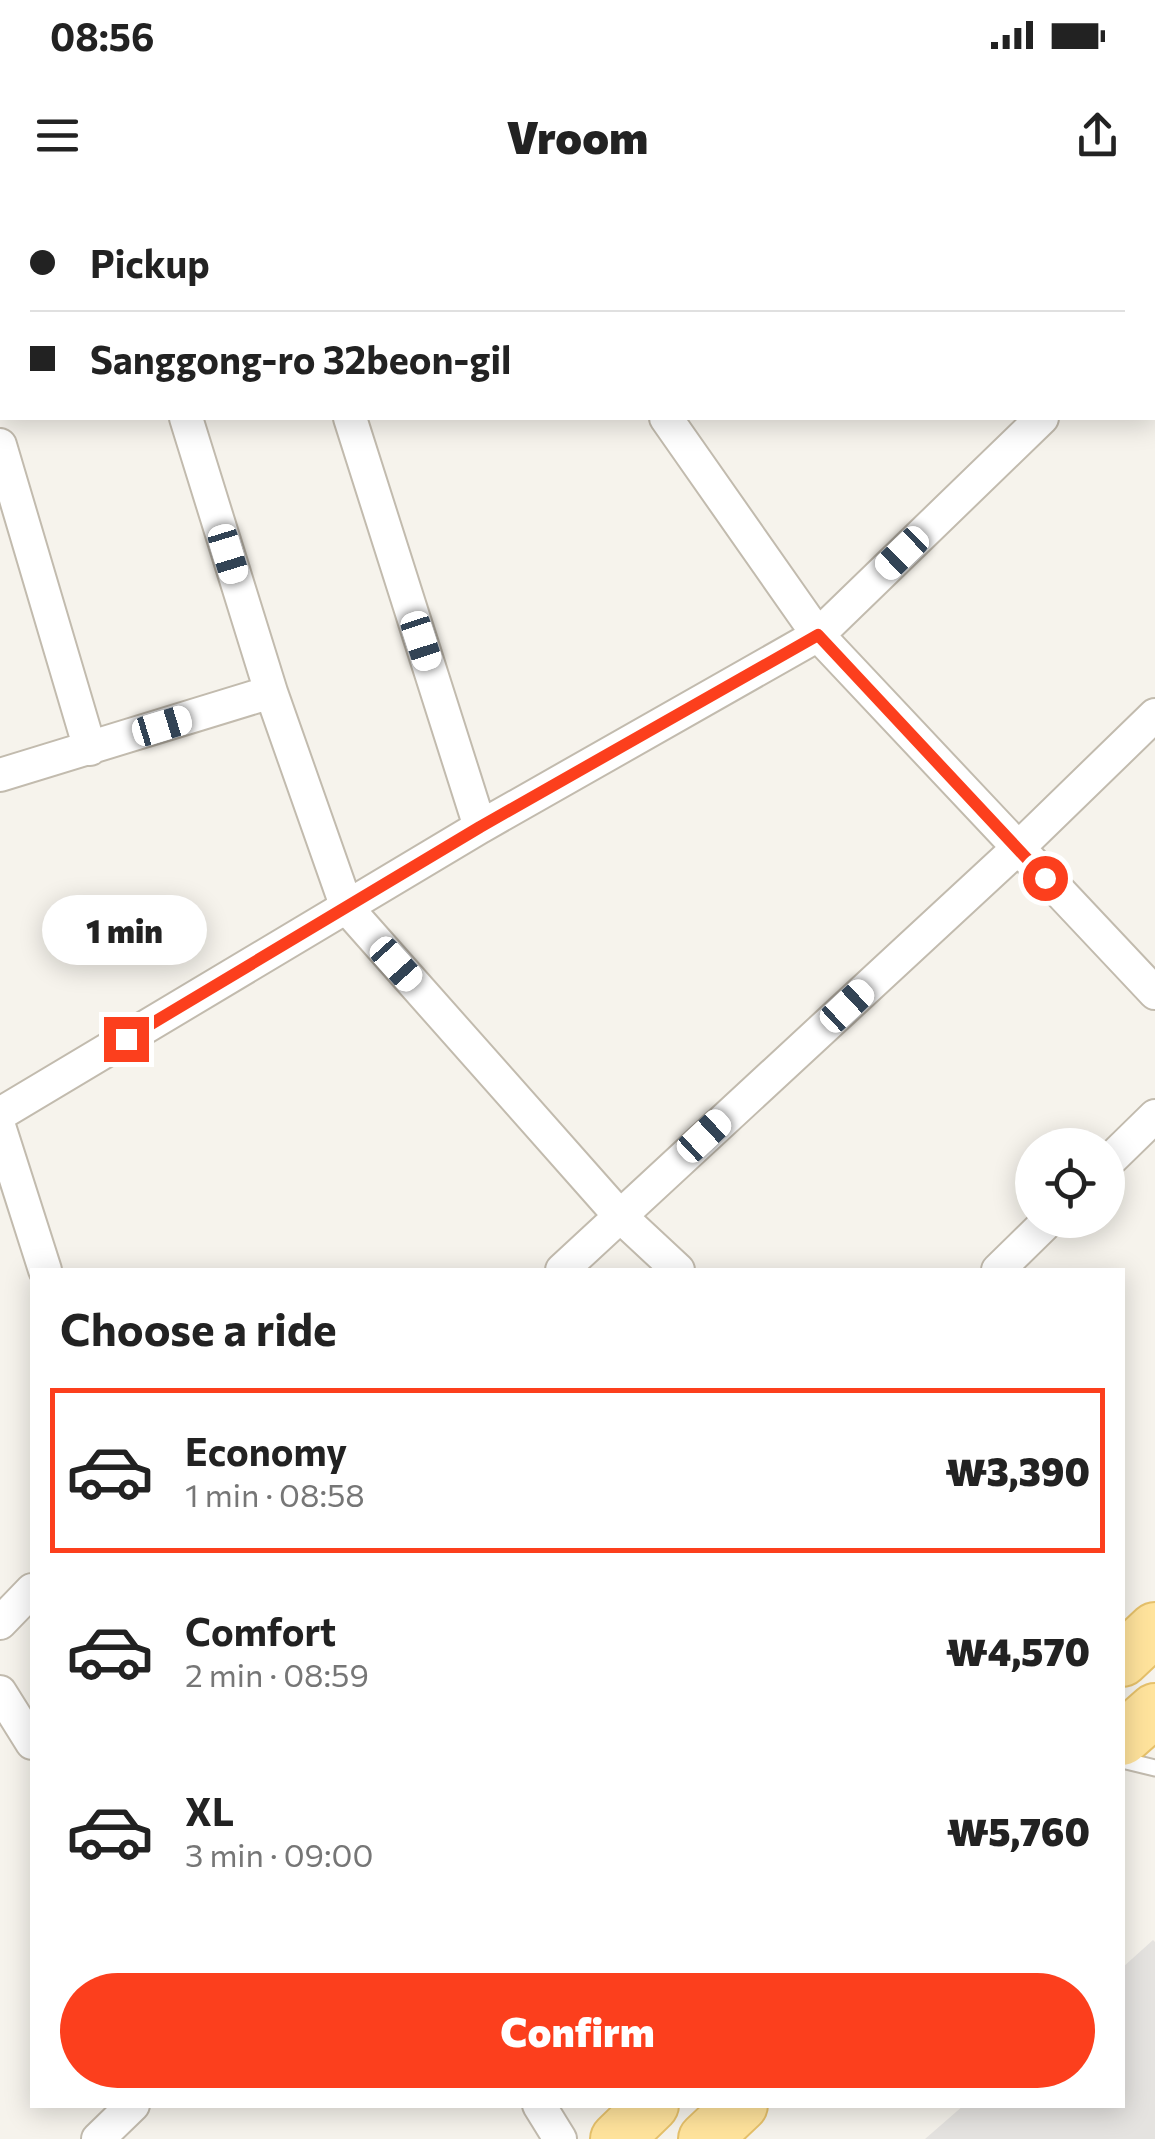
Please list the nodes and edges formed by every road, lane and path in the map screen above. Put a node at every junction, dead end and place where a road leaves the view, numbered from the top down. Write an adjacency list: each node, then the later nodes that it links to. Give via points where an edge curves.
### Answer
1 (187, 420): 7 (street)
2 (351, 420): 11 (street)
3 (667, 420): 6 (street)
4 (1040, 420): 6 (street)
5 (0, 445): 9 (street)
6 (818, 635): 11 (street); 12 (street)
7 (271, 692): 9 (street); 13 (street)
8 (1155, 716): 12 (street)
9 (90, 749): 10 (street)
10 (0, 775)
11 (480, 827): 13 (street)
12 (1017, 848): 14 (street); 19 (street)
13 (346, 908): 15 (street); 19 (street)
14 (1155, 993)
15 (0, 1114)
16 (1155, 1116): 18 (street)
17 (0, 1130): 21 (street)
18 (1125, 1145)
19 (619, 1215): 22 (street); 23 (street)
20 (1031, 1238): 24 (street)
21 (44, 1268)
22 (564, 1268)
23 (676, 1268)
24 (1000, 1268)
25 (30, 1592): 26 (street)
26 (0, 1623)
27 (1141, 1663): 29 (main road)
28 (0, 1692): 30 (street)
29 (1125, 1727)
30 (30, 1740)
31 (1125, 1761): 32 (lane)
32 (1155, 1768)
33 (130, 2108): 37 (street)
34 (541, 2108): 38 (street)
35 (649, 2108): 39 (main road)
36 (738, 2108): 40 (main road)
37 (98, 2139)
38 (560, 2139)
39 (616, 2139)
40 (705, 2139)

